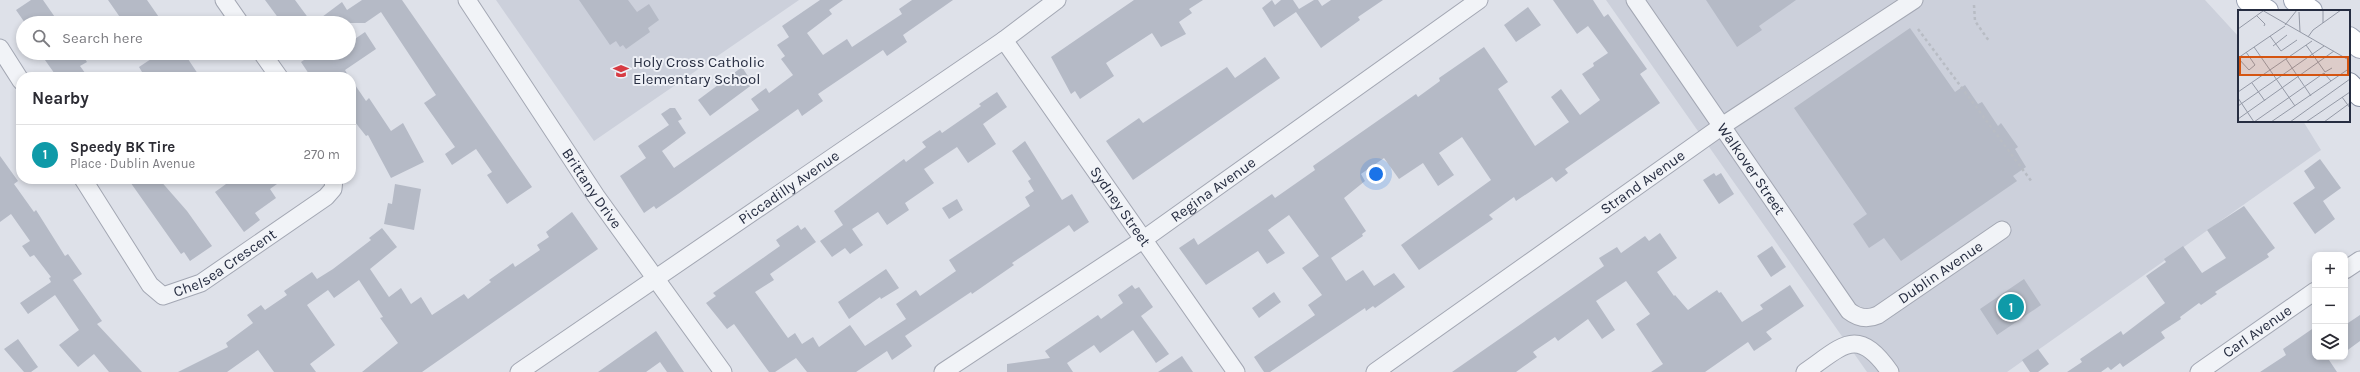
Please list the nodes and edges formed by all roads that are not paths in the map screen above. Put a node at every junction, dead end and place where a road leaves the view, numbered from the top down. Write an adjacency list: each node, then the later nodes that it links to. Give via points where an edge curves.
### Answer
1 (224, 0): 11 (street)
2 (467, 0): 30 (street, Brittany Drive, via 596,196)
3 (1057, 0): 13 (street, Piccadilly Avenue)
4 (1479, 0): 27 (street, Regina Avenue)
5 (1635, 0): 23 (street, Walkover Street)
6 (1914, 0): 23 (street, Strand Avenue)
7 (2248, 0): 9 (main road)
8 (2295, 0): 10 (main road)
9 (2265, 10)
10 (2310, 10)
11 (235, 16)
12 (2350, 39): 14 (main road)
13 (1004, 40): 27 (street, Sydney Street); 30 (street, Piccadilly Avenue)
14 (2360, 47)
15 (0, 48): 18 (street)
16 (267, 60): 17 (street)
17 (275, 72)
18 (16, 73)
19 (2350, 74): 20 (main road)
20 (2360, 82)
21 (2350, 85): 22 (main road)
22 (2360, 95)
23 (1722, 126): 32 (street, Walkover Street, via 1848,311 1864,318); 37 (street, Strand Avenue)
24 (86, 184): 25 (street, Chelsea Crescent, via 150,285 163,296 202,283 326,197 333,189)
25 (334, 184)
26 (2002, 230): 32 (street, Dublin Avenue)
27 (1144, 239): 35 (street, Regina Avenue); 36 (street, Sydney Street)
28 (2360, 260): 29 (street)
29 (2348, 268)
30 (656, 280): 33 (street, Piccadilly Avenue); 34 (street, Brittany Drive)
31 (2312, 293): 40 (street, Carl Avenue)
32 (1878, 315)
33 (519, 372)
34 (723, 372)
35 (943, 372)
36 (1236, 372)
37 (1375, 372)
38 (1805, 372): 39 (street, via 1843,346 1853,344 1868,347 1877,353)
39 (1890, 372)
40 (2199, 372)

